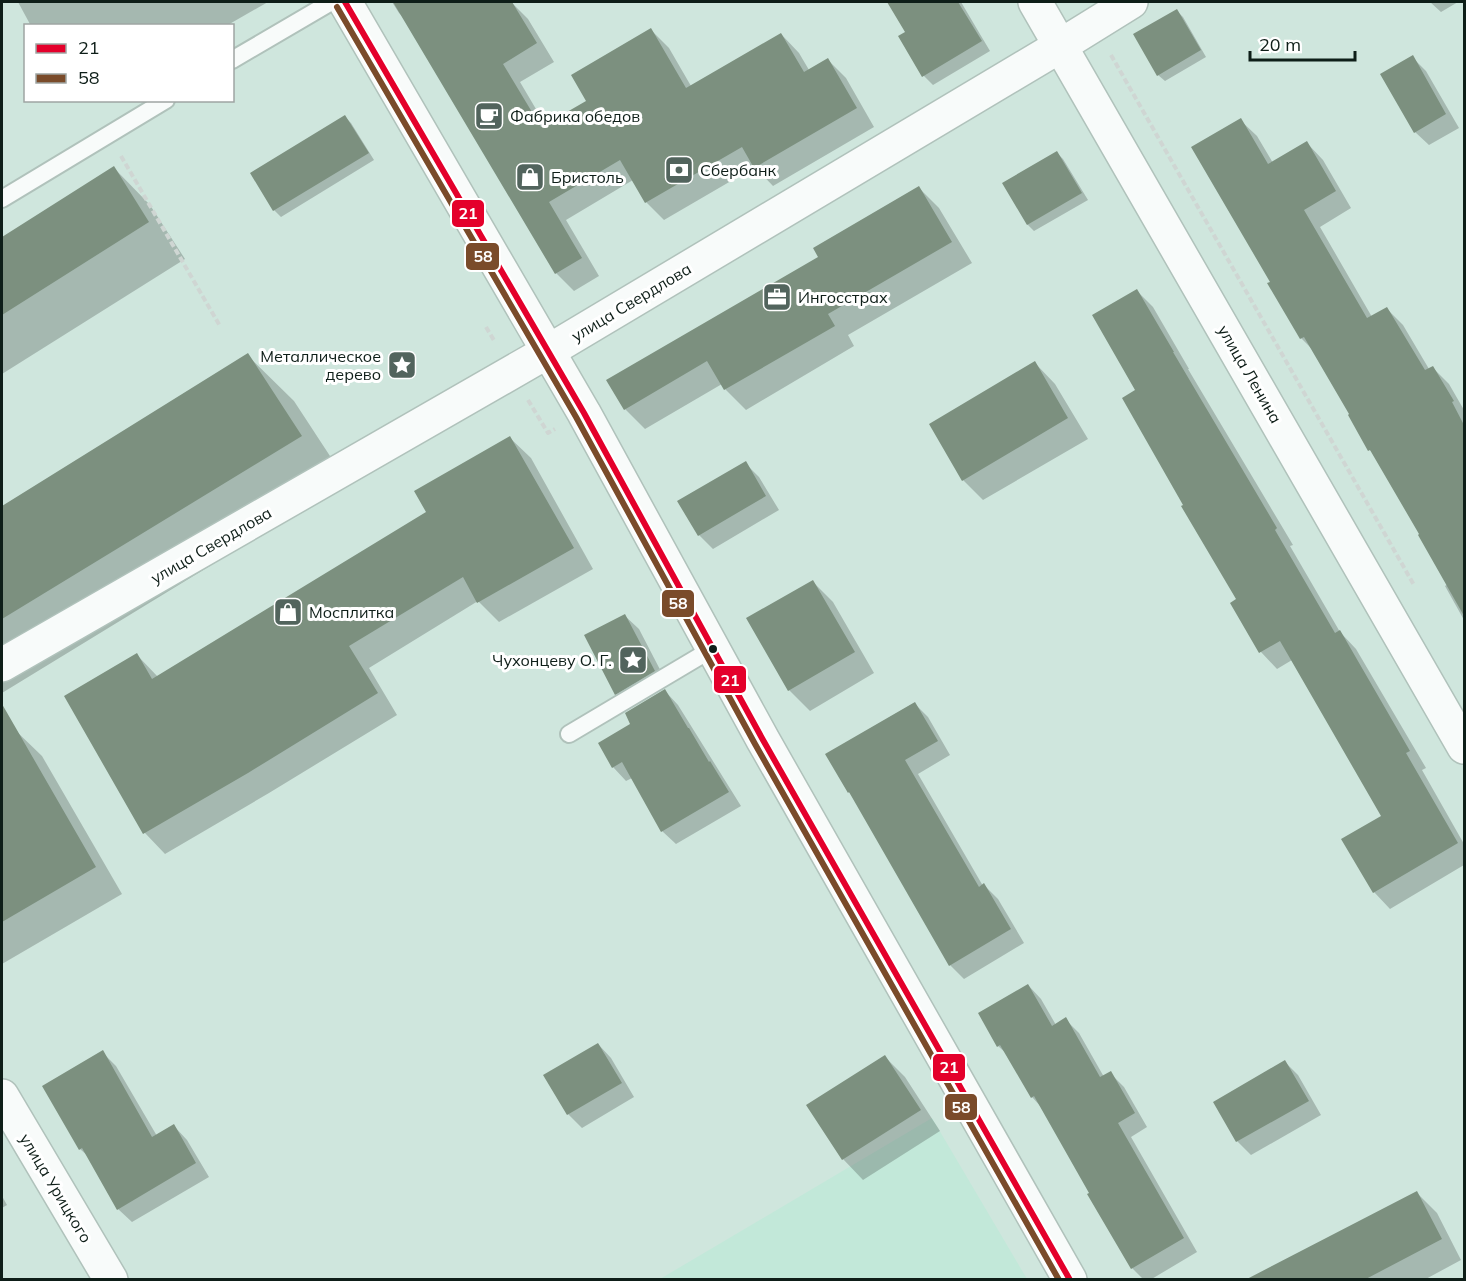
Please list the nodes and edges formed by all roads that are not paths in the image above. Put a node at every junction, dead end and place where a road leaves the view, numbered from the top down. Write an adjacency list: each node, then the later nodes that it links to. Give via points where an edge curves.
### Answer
1 (331, 2): 6 (lane)
2 (345, 2): 9 (street)
3 (1035, 2): 5 (street, улица Ленина)
4 (1131, 2): 5 (street, улица Свердлова)
5 (1060, 46): 9 (street, улица Свердлова); 13 (street, улица Ленина)
6 (234, 59)
7 (163, 102): 8 (lane)
8 (2, 199)
9 (547, 352): 10 (street); 11 (street, улица Свердлова)
10 (712, 649): 12 (lane); 16 (street)
11 (2, 666)
12 (568, 734)
13 (1464, 747)
14 (2, 1096): 15 (street, улица Урицкого)
15 (111, 1280)
16 (1070, 1280)

